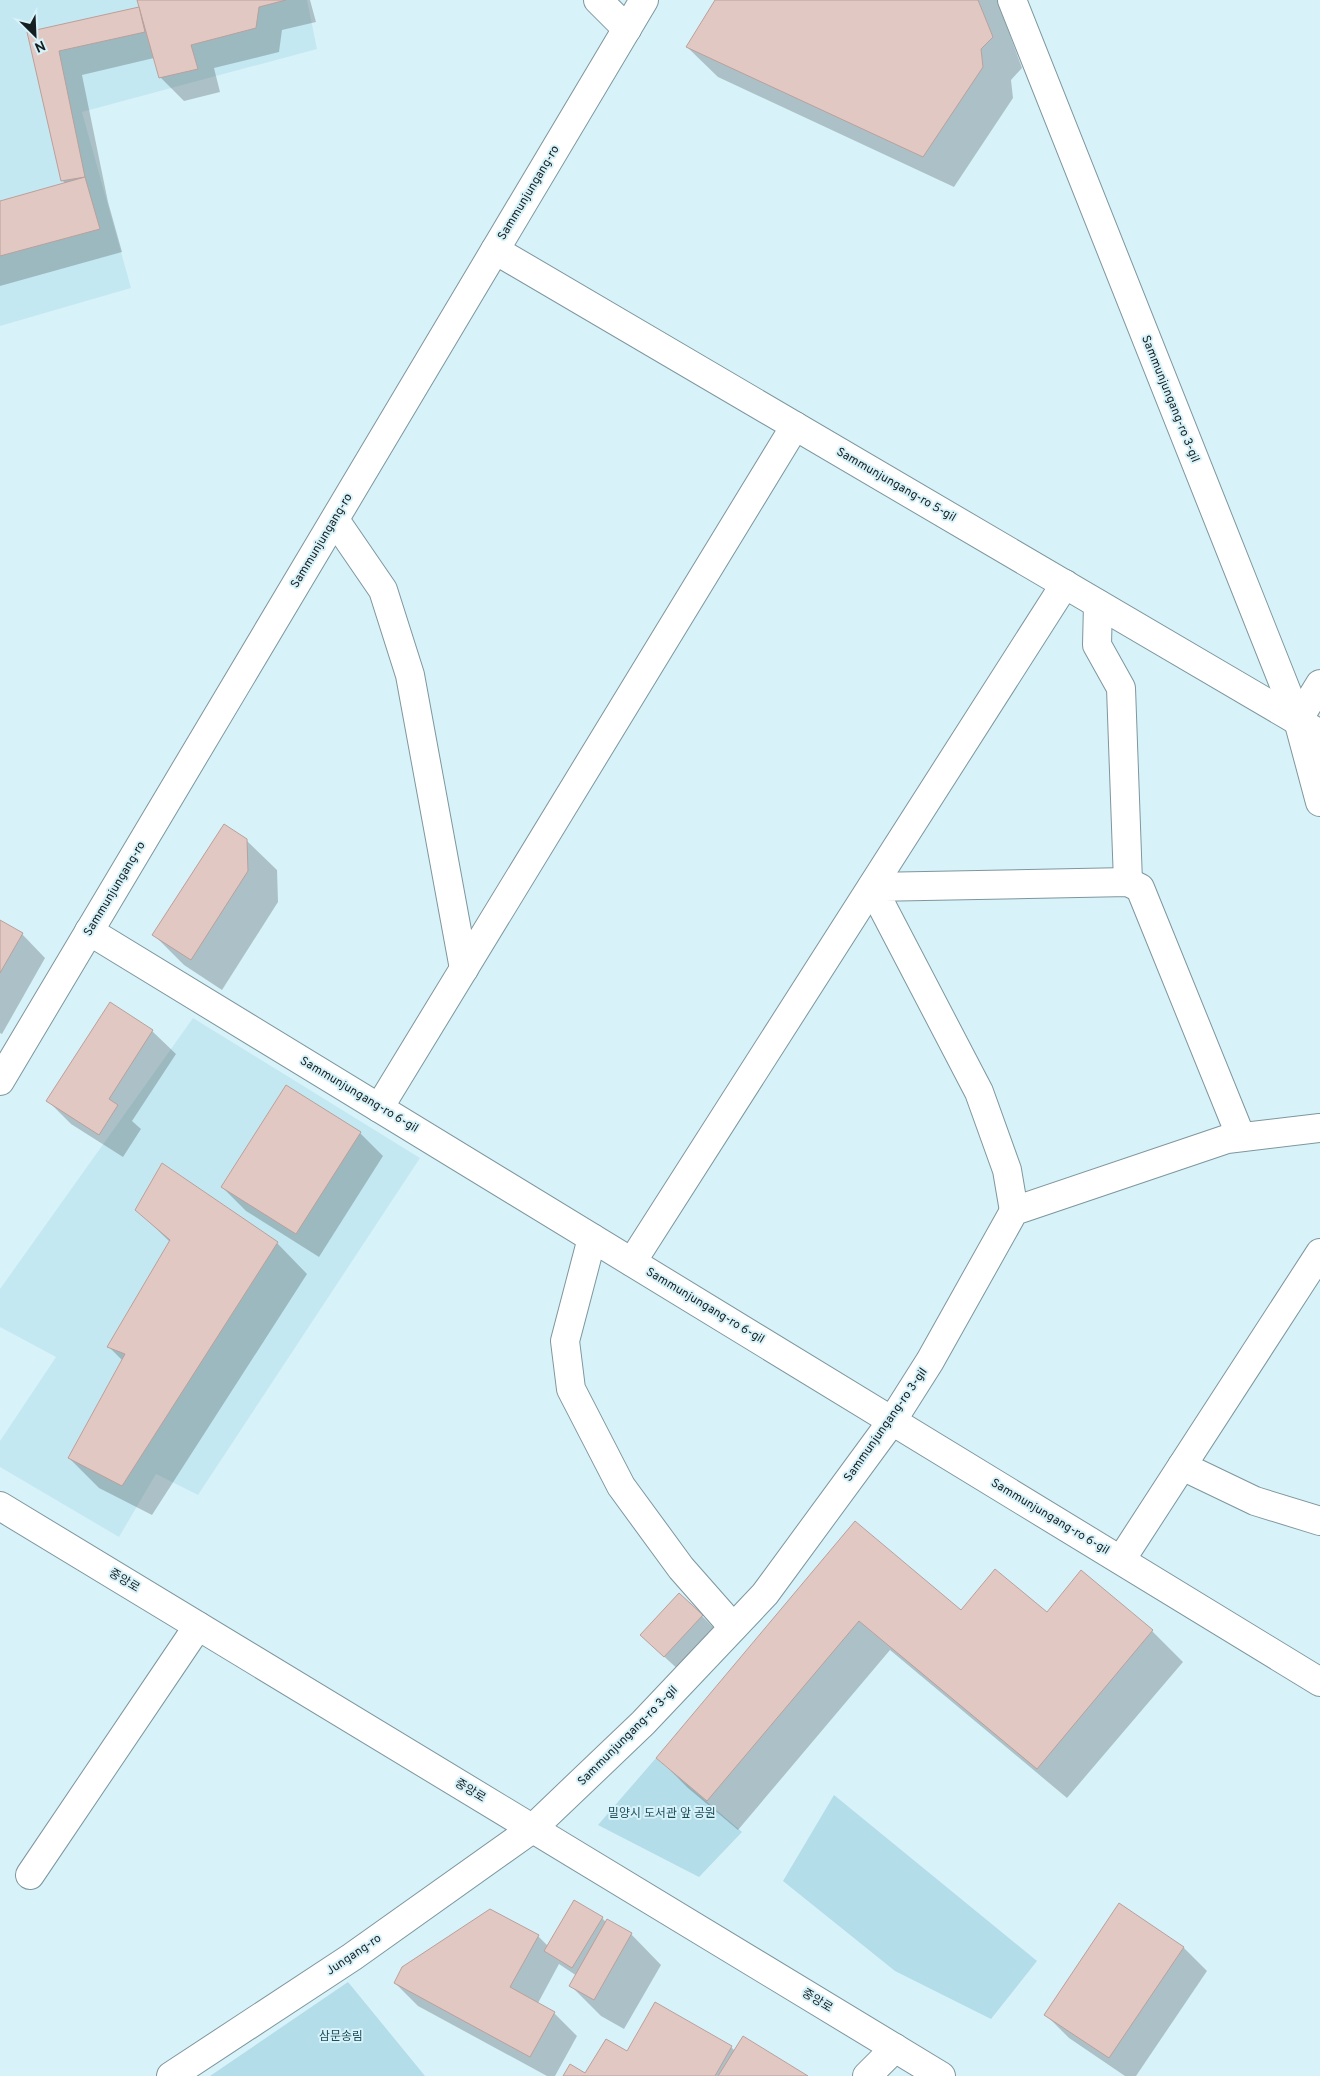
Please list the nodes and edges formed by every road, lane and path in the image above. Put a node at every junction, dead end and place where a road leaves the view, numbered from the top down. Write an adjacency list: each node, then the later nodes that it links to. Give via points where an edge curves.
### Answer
1 (598, 0): 4 (street)
2 (644, 0): 4 (street, Sammunjungang-ro)
3 (1012, 0): 11 (street, Sammunjungang-ro 3-gil)
4 (627, 29): 5 (street, Sammunjungang-ro)
5 (495, 250): 6 (street, Sammunjungang-ro 5-gil); 7 (street, Sammunjungang-ro)
6 (795, 426): 8 (street, Sammunjungang-ro 5-gil); 16 (street)
7 (335, 520): 15 (street, Sammunjungang-ro); 16 (street, via 383,590 410,675)
8 (1065, 584): 9 (street, Sammunjungang-ro 5-gil); 14 (street)
9 (1098, 604): 11 (street, Sammunjungang-ro 5-gil); 13 (street, via 1097,645 1121,688)
10 (1320, 684): 11 (street)
11 (1309, 727): 12 (street, Sammunjungang-ro 3-gil)
12 (1320, 802)
13 (1128, 882): 14 (street); 20 (street, via 1140,888)
14 (872, 887): 21 (street, via 978,1092 1007,1170); 24 (street)
15 (90, 931): 17 (street, Sammunjungang-ro); 18 (street, Sammunjungang-ro 6-gil)
16 (464, 969): 18 (street)
17 (0, 1081)
18 (379, 1108): 22 (street, Sammunjungang-ro 6-gil)
19 (1320, 1128): 20 (street)
20 (1241, 1137): 21 (street)
21 (1014, 1211): 25 (street, Sammunjungang-ro 3-gil, via 930,1361)
22 (592, 1238): 24 (street, Sammunjungang-ro 6-gil); 31 (street, via 565,1341 571,1389 621,1486 681,1568)
23 (1320, 1253): 26 (street)
24 (632, 1262): 25 (street, Sammunjungang-ro 6-gil)
25 (892, 1421): 29 (street, Sammunjungang-ro 6-gil); 31 (street, Sammunjungang-ro 3-gil, via 765,1594)
26 (1182, 1466): 28 (street, via 1255,1501); 29 (street)
27 (0, 1506): 30 (street, 중앙로)
28 (1320, 1521)
29 (1121, 1560): 32 (street, Sammunjungang-ro 6-gil)
30 (198, 1626): 33 (street, 중앙로); 34 (street)
31 (733, 1627): 33 (street, Sammunjungang-ro 3-gil, via 643,1723)
32 (1320, 1682)
33 (532, 1829): 35 (street, 중앙로); 36 (street, Jungang-ro, via 352,1957)
34 (30, 1875)
35 (895, 2048): 37 (street); 38 (street, 중앙로)
36 (171, 2076)
37 (867, 2076)
38 (941, 2076)

